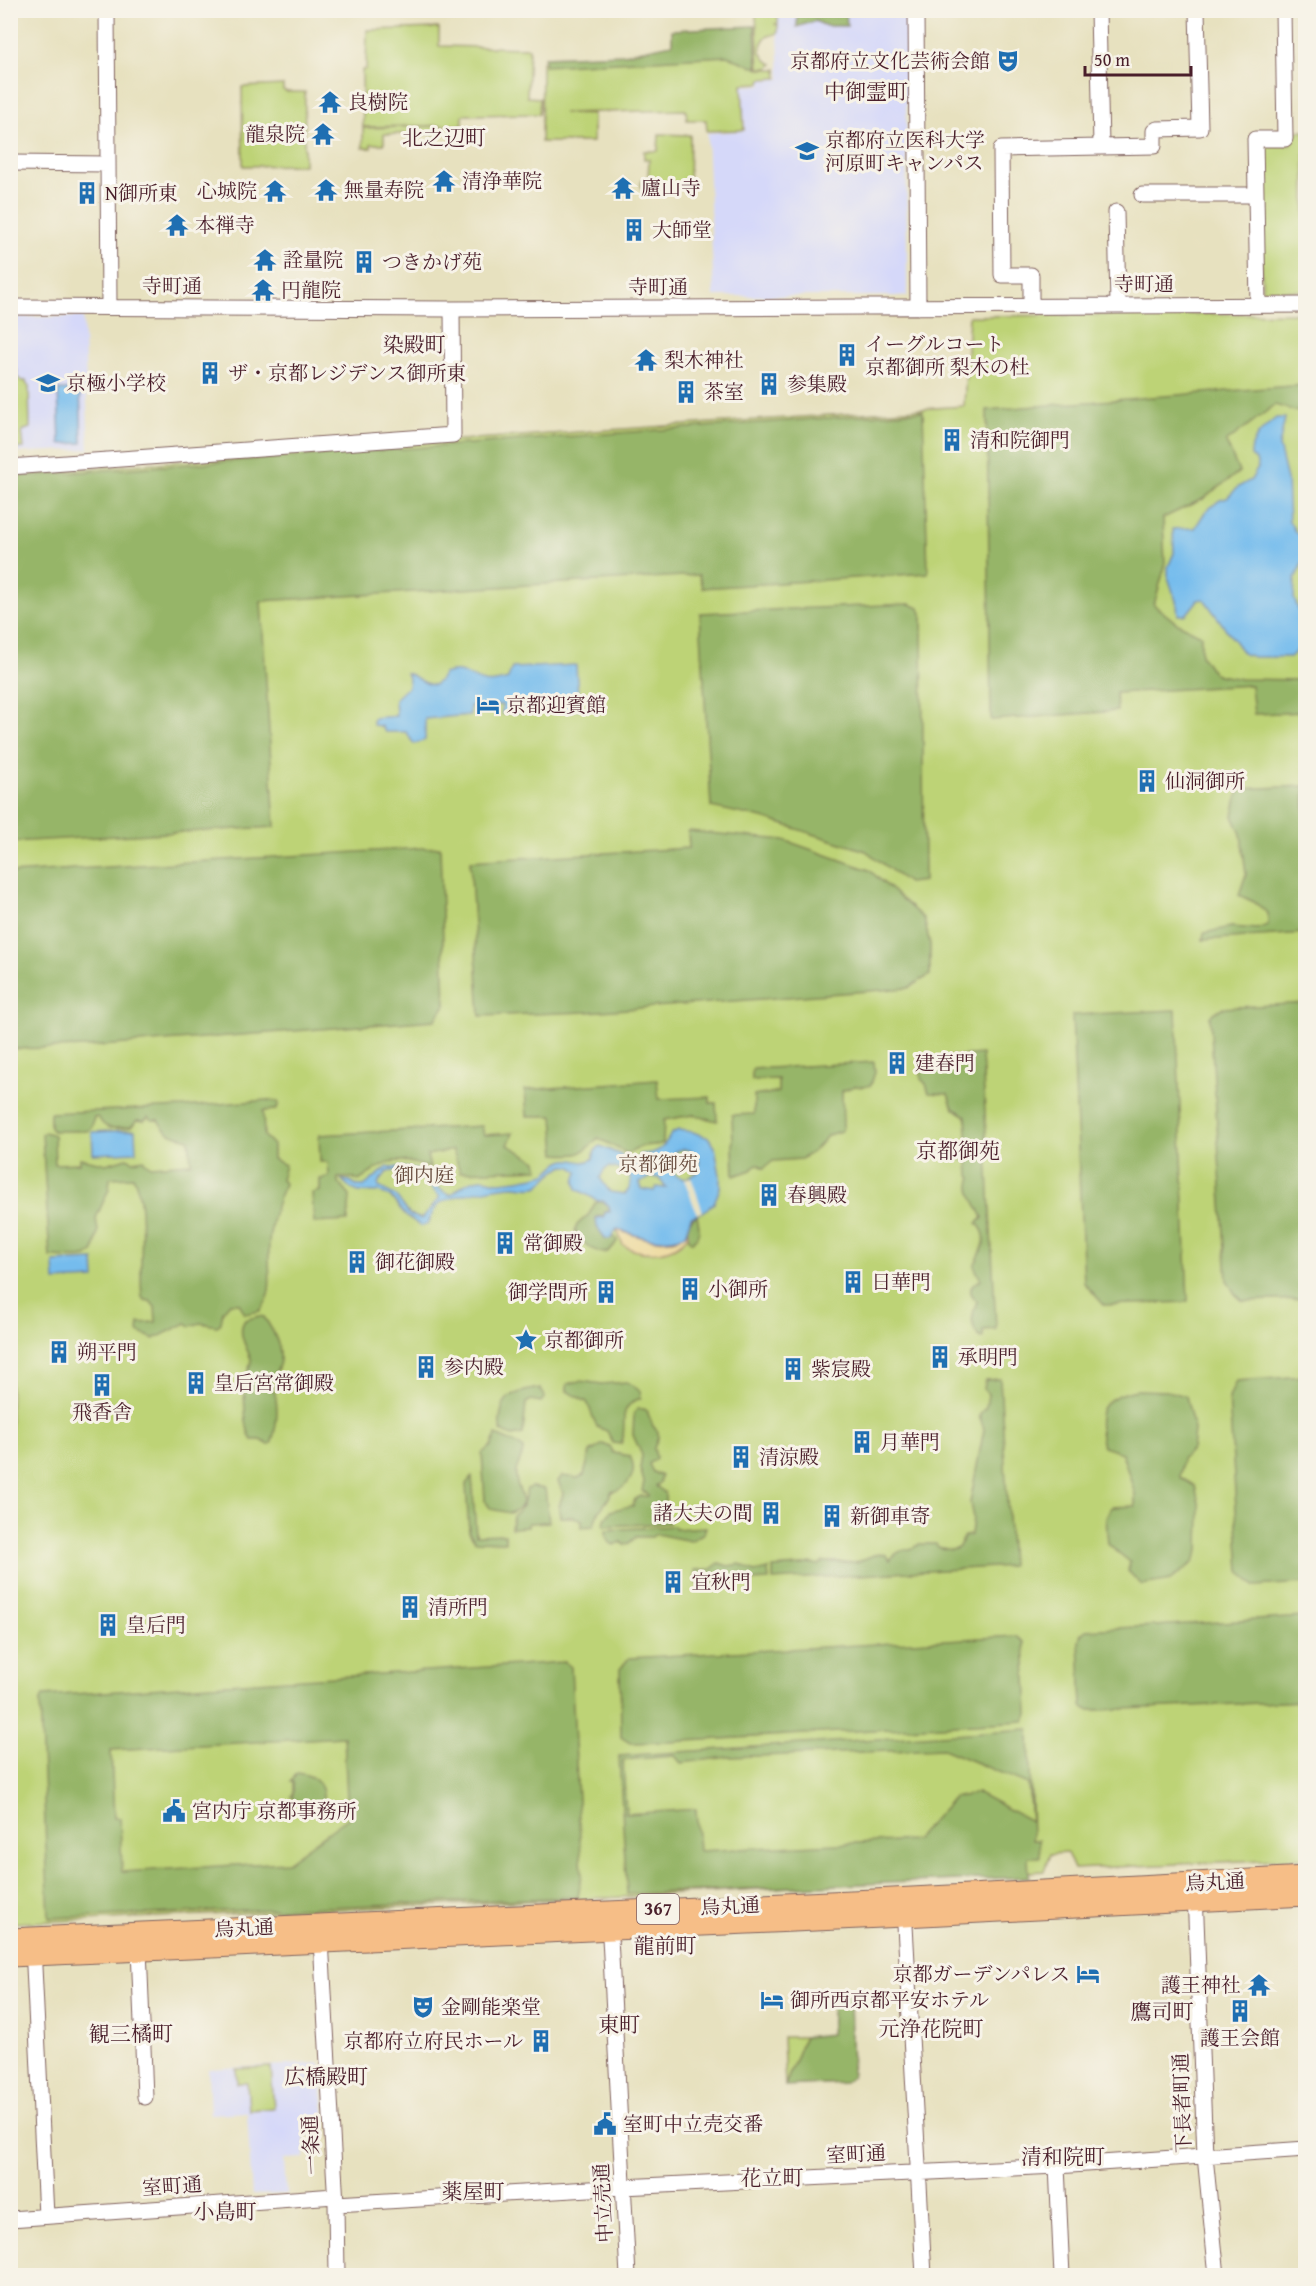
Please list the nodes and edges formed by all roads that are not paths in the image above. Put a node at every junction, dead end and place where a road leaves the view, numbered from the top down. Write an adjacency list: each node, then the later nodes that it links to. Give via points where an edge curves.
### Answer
1 (107, 10): 8 (street)
2 (916, 10): 18 (street)
3 (1098, 10): 6 (street)
4 (1197, 10): 6 (street, via 1200,128 1157,129 1154,146)
5 (1283, 10): 10 (street, via 1285,139 1256,139)
6 (1101, 146): 16 (street, via 1001,149 1002,275 1031,275)
7 (10, 163): 8 (street)
8 (106, 164): 15 (street)
9 (1142, 195): 10 (street)
10 (1256, 195): 13 (street)
11 (1116, 212): 12 (street)
12 (1118, 305): 13 (street, 寺町通); 16 (street, 寺町通)
13 (1258, 305): 14 (street, 寺町通)
14 (1305, 305)
15 (109, 306): 17 (street, 寺町通); 19 (street, 寺町通)
16 (1031, 306): 18 (street, 寺町通)
17 (10, 307)
18 (918, 307): 19 (street, 寺町通)
19 (452, 309): 20 (street, via 453,435)
20 (10, 467)
21 (1305, 1877): 22 (highway, 烏丸通 / 367)
22 (1195, 1892): 23 (highway, 烏丸通 / 367); 24 (highway, 烏丸通 / 367); 33 (street, 下長者町通)
23 (1305, 1895)
24 (904, 1907): 25 (highway, 烏丸通 / 367); 35 (street)
25 (609, 1920): 27 (highway, 烏丸通 / 367); 28 (highway, 烏丸通 / 367); 36 (street, 中立売通)
26 (10, 1939): 28 (highway, 烏丸通 / 367)
27 (321, 1940): 29 (highway, 烏丸通 / 367); 37 (street, 一条通)
28 (33, 1946): 29 (highway, 烏丸通 / 367); 30 (highway, 烏丸通 / 367); 38 (street)
29 (139, 1949): 31 (street)
30 (10, 1956)
31 (145, 2097)
32 (1305, 2149): 33 (street, 室町通)
33 (1205, 2156): 34 (street, 室町通); 44 (street, 下長者町通)
34 (1057, 2166): 35 (street, 室町通); 43 (street)
35 (918, 2172): 36 (street, 室町通); 42 (street)
36 (623, 2187): 37 (street, 室町通); 41 (street, 中立売通)
37 (336, 2200): 38 (street, 室町通); 40 (street, 一条通)
38 (46, 2216): 39 (street, 室町通)
39 (10, 2219)
40 (337, 2276)
41 (628, 2276)
42 (924, 2276)
43 (1062, 2276)
44 (1217, 2276)

